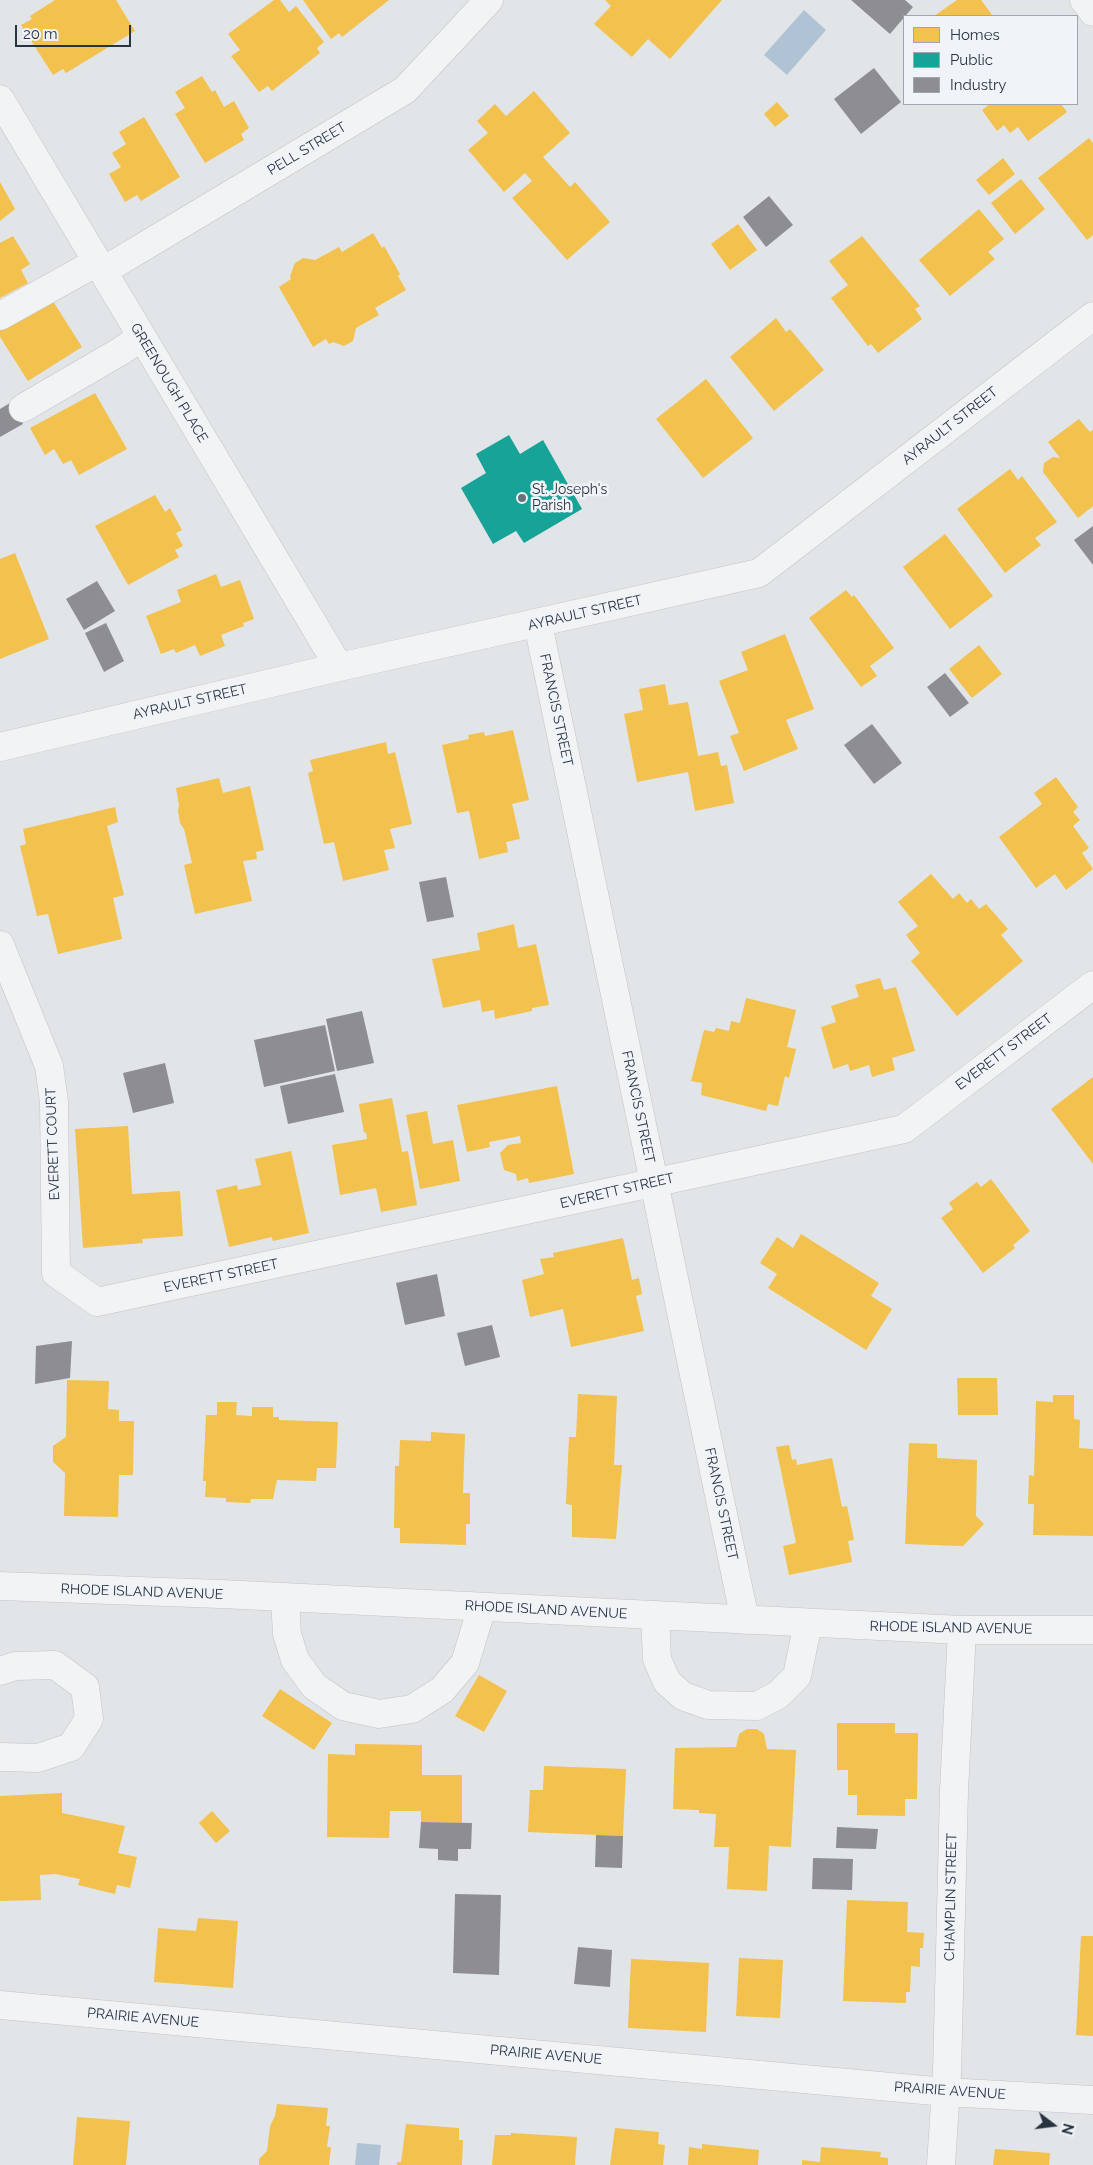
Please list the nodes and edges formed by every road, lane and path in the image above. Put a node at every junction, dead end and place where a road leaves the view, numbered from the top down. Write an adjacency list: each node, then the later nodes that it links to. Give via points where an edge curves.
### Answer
1 (489, 0): 5 (street, PELL STREET, via 405,90)
2 (1084, 0): 3 (street)
3 (1093, 12)
4 (2, 108): 5 (street, GREENOUGH PLACE)
5 (100, 267): 6 (street, PELL STREET); 8 (street, GREENOUGH PLACE)
6 (0, 316)
7 (1093, 316): 10 (street, AYRAULT STREET, via 759,573)
8 (141, 337): 9 (street); 11 (street, GREENOUGH PLACE)
9 (23, 408)
10 (538, 624): 11 (street, AYRAULT STREET); 15 (street, FRANCIS STREET)
11 (339, 667): 12 (street, AYRAULT STREET)
12 (0, 747)
13 (0, 945): 16 (street, EVERETT COURT, via 49,1066 54,1102 56,1274)
14 (1093, 985): 15 (street, EVERETT STREET, via 904,1128)
15 (653, 1184): 16 (street, EVERETT STREET); 21 (street, FRANCIS STREET)
16 (97, 1302)
17 (0, 1586): 18 (street, RHODE ISLAND AVENUE)
18 (285, 1598): 19 (street, RHODE ISLAND AVENUE); 19 (street, via 294,1660 314,1686 343,1706 379,1714 412,1708 442,1690 465,1663)
19 (482, 1607): 20 (street, RHODE ISLAND AVENUE)
20 (655, 1615): 21 (street, RHODE ISLAND AVENUE); 22 (street, via 657,1659 668,1682 683,1696 708,1705 757,1706 778,1696 797,1676)
21 (745, 1620): 22 (street, RHODE ISLAND AVENUE)
22 (808, 1623): 23 (street, RHODE ISLAND AVENUE)
23 (962, 1630): 24 (street, RHODE ISLAND AVENUE); 28 (street, CHAMPLIN STREET)
24 (1093, 1630)
25 (0, 1671): 26 (street, via 16,1666 55,1664 85,1687 90,1719 71,1747 38,1758)
26 (0, 1757)
27 (0, 2005): 28 (street, PRAIRIE AVENUE)
28 (945, 2092): 29 (street, PRAIRIE AVENUE); 30 (street, CHAMPLIN STREET)
29 (1093, 2100)
30 (940, 2165)

